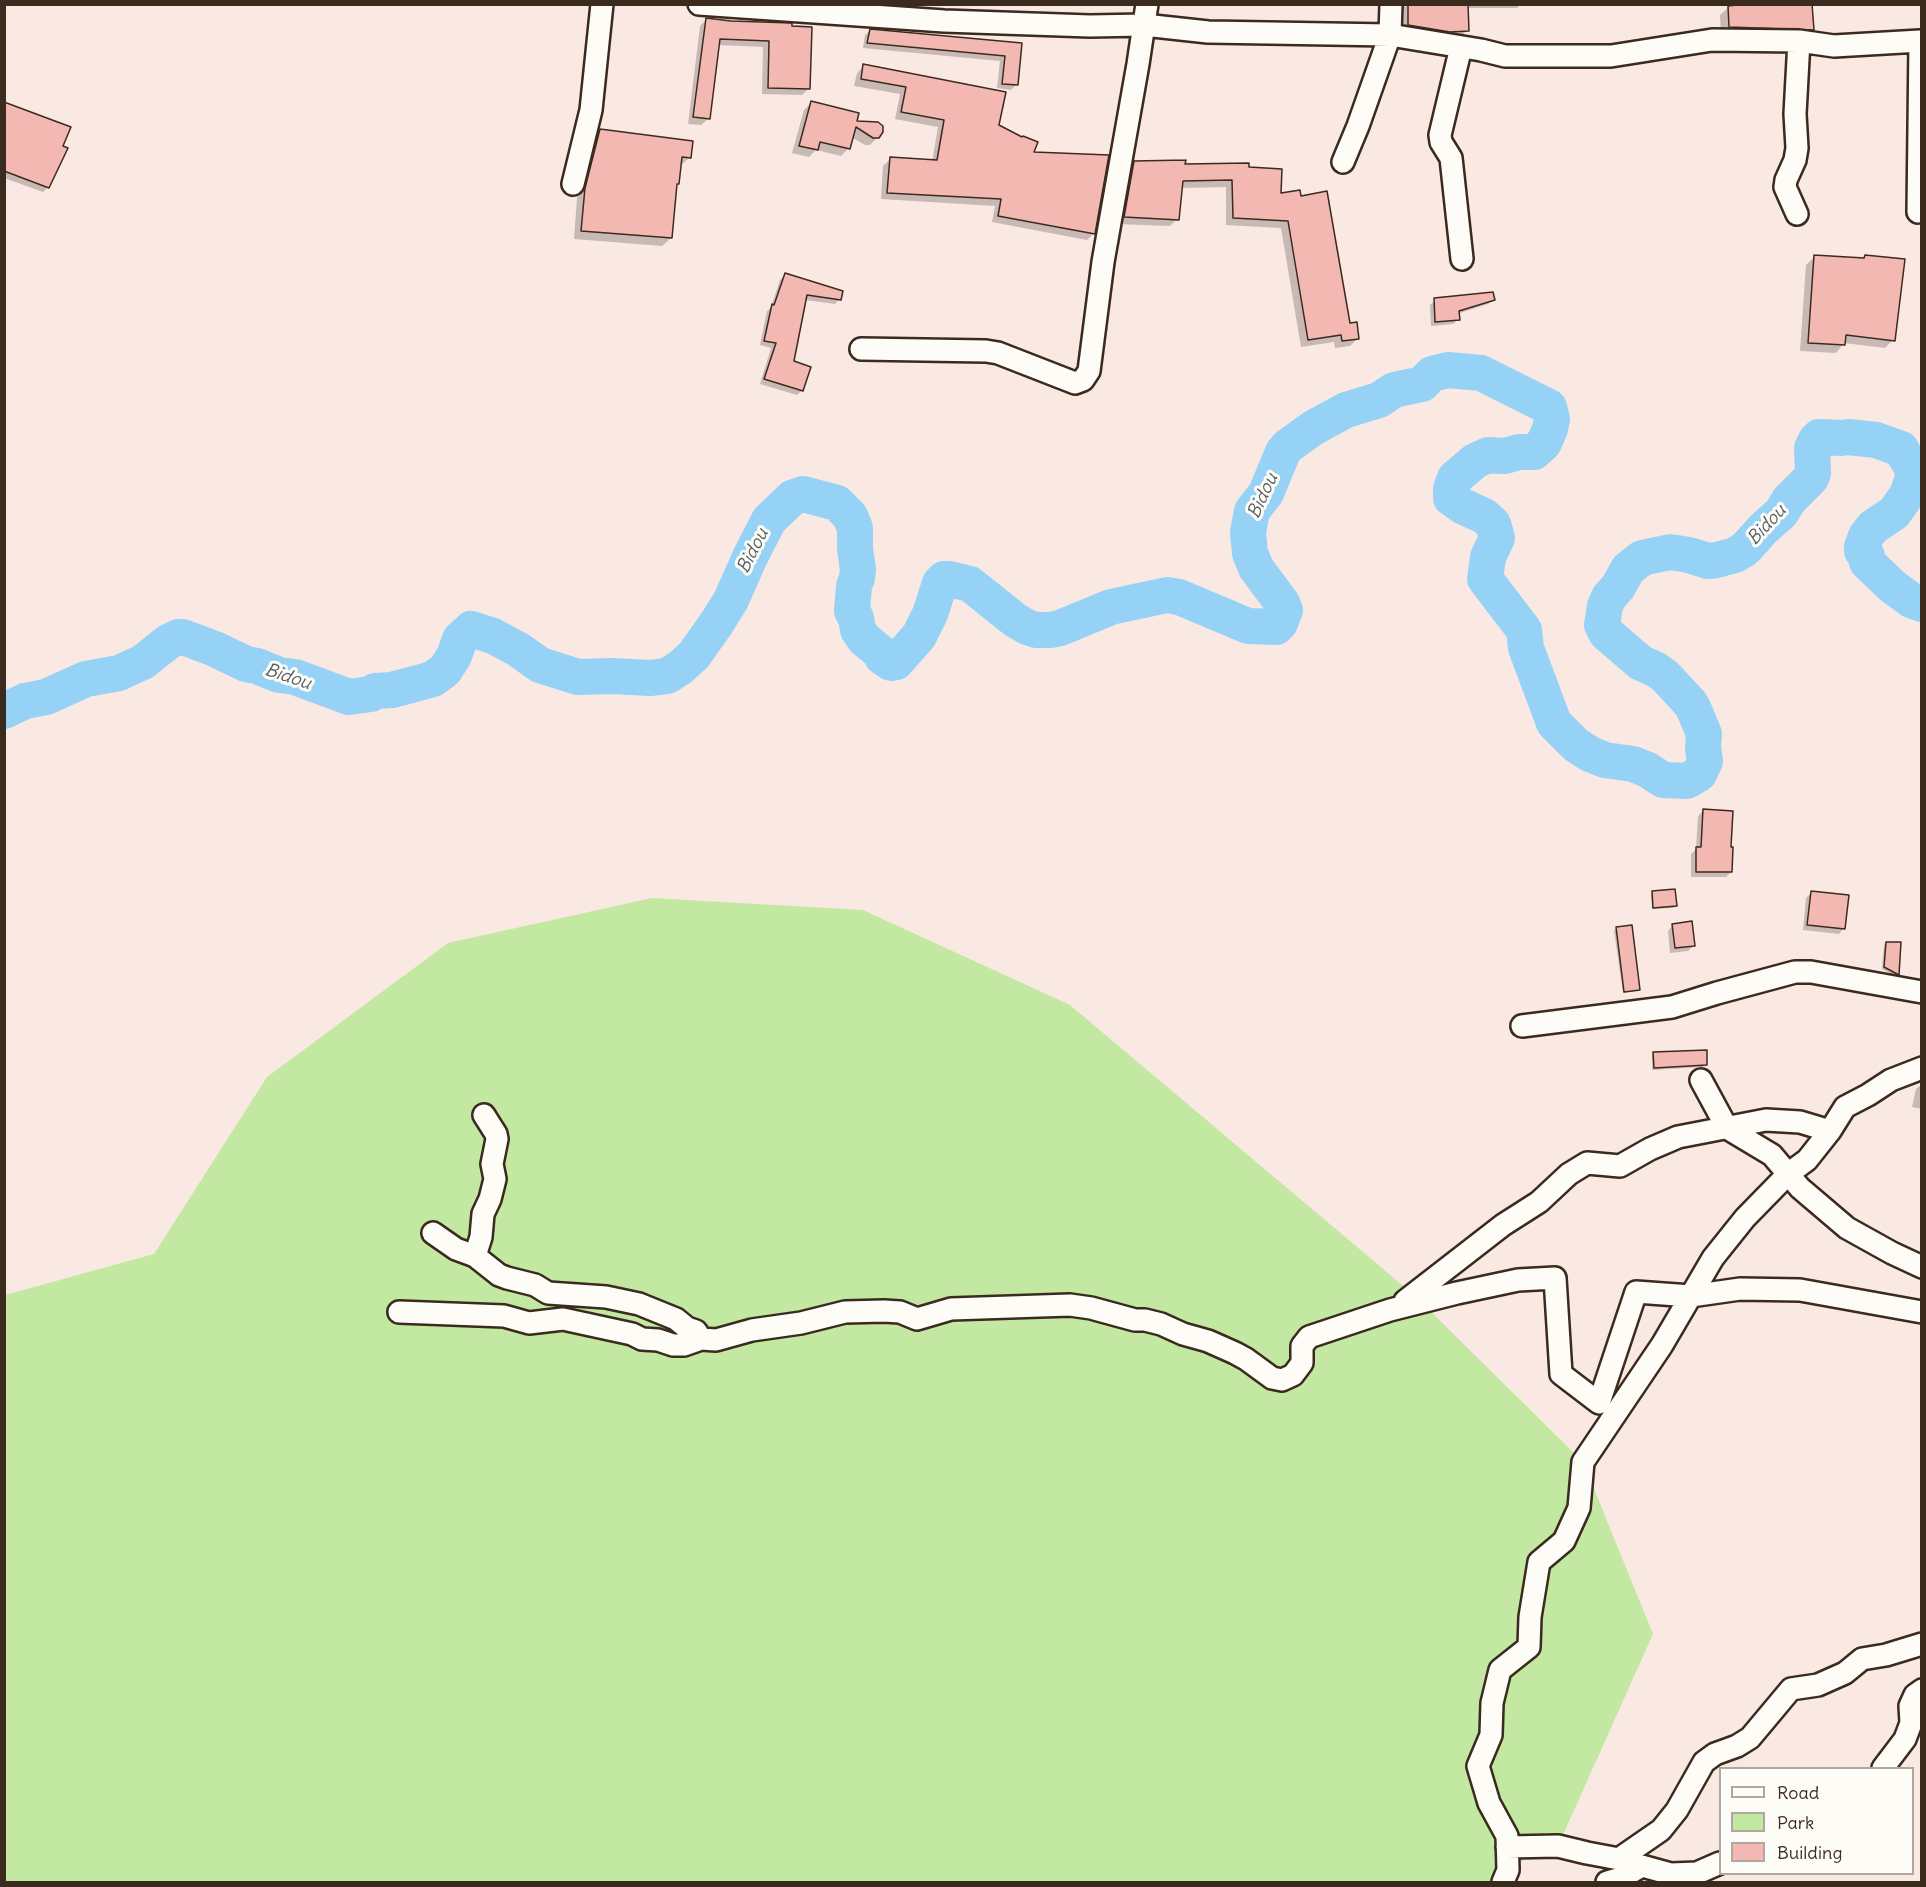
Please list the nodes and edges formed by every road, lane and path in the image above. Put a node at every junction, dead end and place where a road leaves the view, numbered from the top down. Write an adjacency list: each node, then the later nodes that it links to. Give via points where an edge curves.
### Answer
1 (602, 4): 10 (street, via 591,110)
2 (699, 4): 4 (street, via 944,21 1090,26)
3 (1391, 4): 5 (street)
4 (1145, 15): 5 (street, via 1208,32); 14 (street, via 1104,253 1089,371 1083,380 1075,383 986,351)
5 (1390, 35): 8 (street); 9 (street)
6 (1921, 40): 7 (street, via 1834,46); 11 (street)
7 (1799, 41): 8 (street, via 1712,40 1611,56 1505,56); 12 (street, via 1797,148 1785,187)
8 (1461, 47): 13 (street, via 1440,135 1451,158)
9 (1343, 162)
10 (573, 184)
11 (1918, 212)
12 (1797, 214)
13 (1462, 259)
14 (861, 349)
15 (1922, 992): 16 (street, via 1795,972 1672,1007)
16 (1522, 1026)
17 (1922, 1068): 21 (street, via 1891,1080 1845,1107)
18 (1701, 1080): 20 (street)
19 (484, 1115): 24 (street, via 497,1139 492,1164 495,1179)
20 (1727, 1128): 21 (street, via 1766,1120 1800,1122); 22 (street, via 1772,1155); 27 (street, via 1678,1137 1620,1166 1587,1163)
21 (1830, 1131): 22 (street, via 1807,1160)
22 (1788, 1174): 25 (street, via 1847,1228); 26 (street, via 1719,1250)
23 (433, 1233): 24 (street)
24 (475, 1256): 30 (street, via 499,1275 535,1285 548,1293 606,1297 663,1312 696,1331)
25 (1922, 1267)
26 (1691, 1296): 27 (street, via 1636,1292 1599,1403 1561,1374 1554,1278 1518,1280); 29 (street, via 1740,1289 1800,1290); 34 (street, via 1583,1462 1579,1508 1563,1541 1539,1562 1528,1647 1500,1670 1492,1703 1491,1735 1478,1766)
27 (1390, 1310): 30 (street, via 1309,1337 1302,1346 1302,1363 1293,1375 1282,1380 1272,1378 1234,1353 1161,1324 1071,1305 951,1309 917,1319 900,1312 845,1312 716,1340)
28 (399, 1312): 30 (street, via 504,1316 529,1323 564,1319 673,1345)
29 (1922, 1312)
30 (701, 1339)
31 (1922, 1644): 34 (street, via 1862,1659 1845,1673 1791,1689 1750,1738 1704,1762 1661,1830 1618,1859 1558,1846)
32 (1922, 1690): 33 (street, via 1910,1706 1911,1723 1905,1739)
33 (1884, 1767)
34 (1508, 1847): 37 (street, via 1508,1870)
35 (1719, 1864): 36 (street)
36 (1695, 1878): 38 (street, via 1642,1866)
37 (1503, 1882)
38 (1606, 1882)

